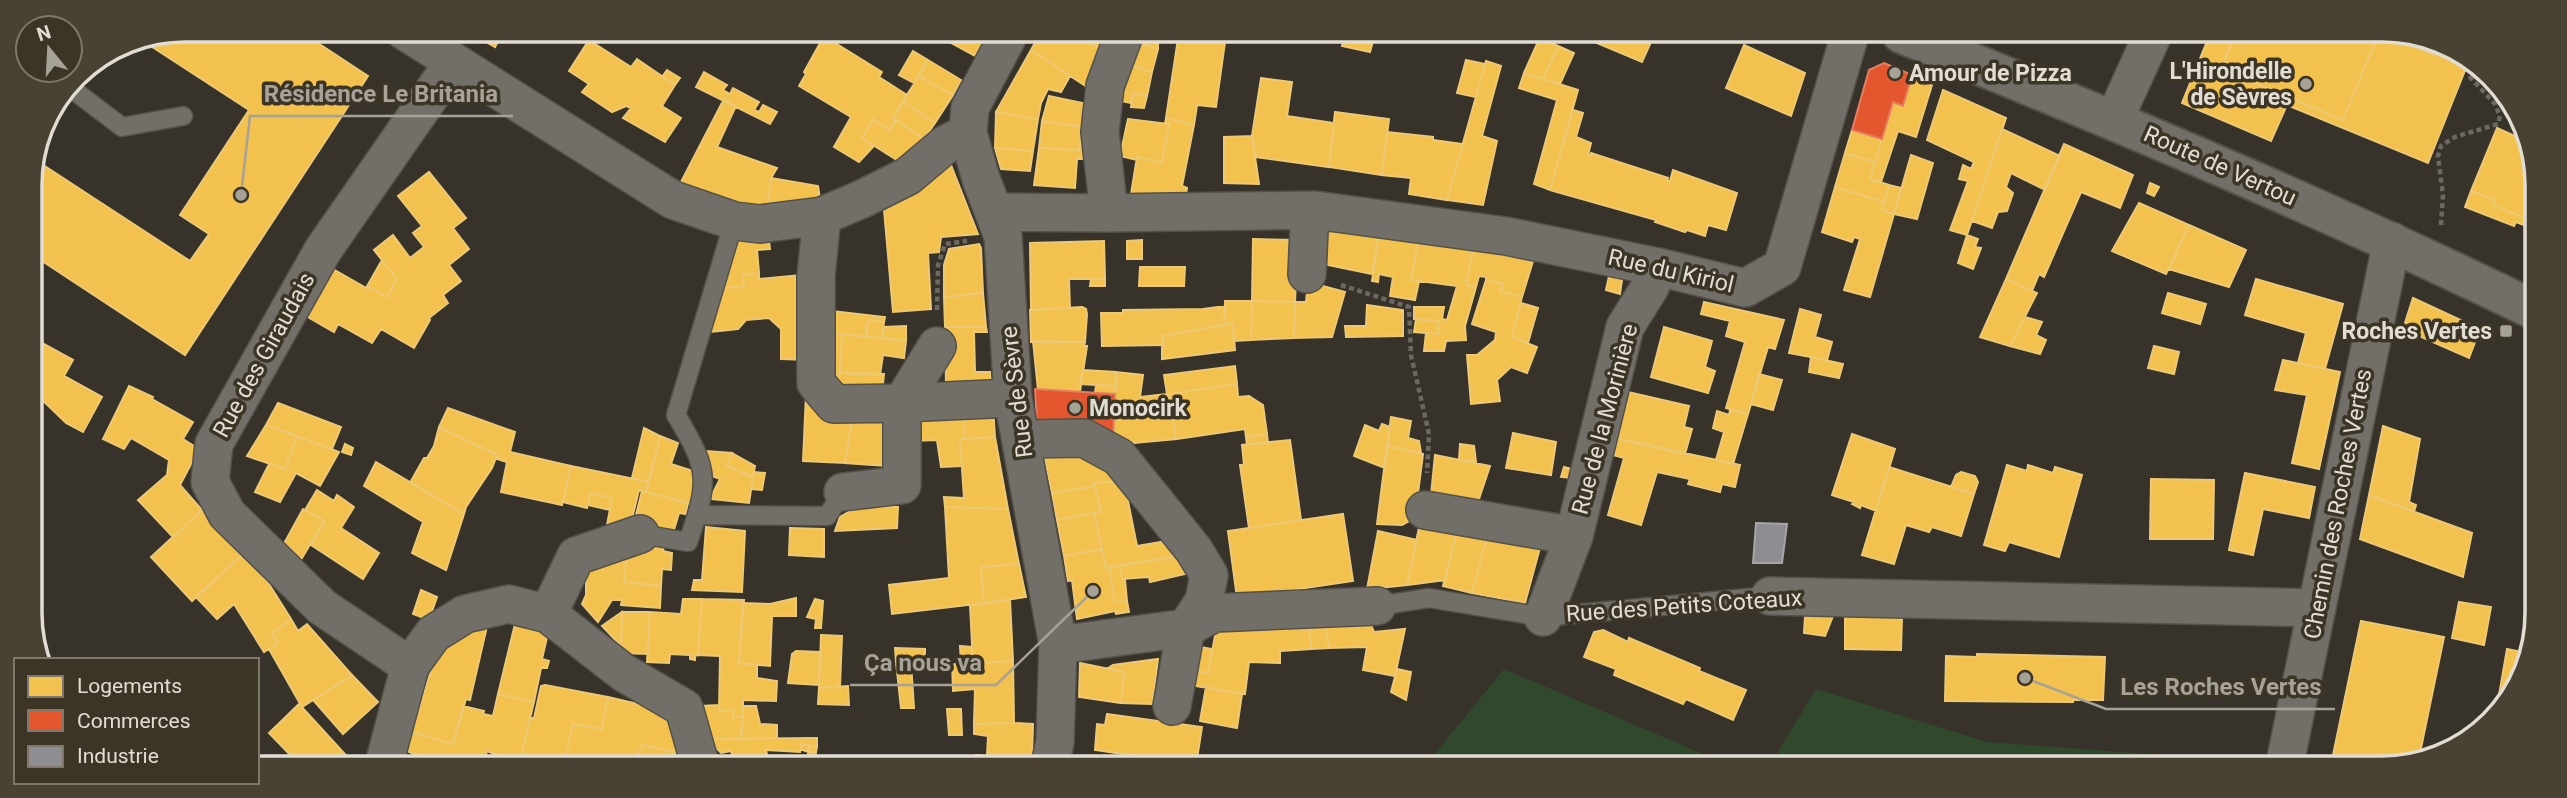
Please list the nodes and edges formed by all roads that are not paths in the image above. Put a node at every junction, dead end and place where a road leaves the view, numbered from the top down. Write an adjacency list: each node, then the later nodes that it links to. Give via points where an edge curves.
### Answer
1 (421, 42): 7 (street)
2 (1005, 42): 11 (street, Rue de Sèvre, via 970,108)
3 (1121, 42): 13 (street, via 1105,86 1100,132)
4 (1848, 42): 18 (street, Rue du Kiriol, via 1782,267 1745,288)
5 (1922, 42): 10 (main road, Route de Vertou)
6 (2149, 42): 10 (street)
7 (453, 63): 15 (street, via 673,200); 37 (street, Rue des Giraudais, via 323,250 214,444 210,482 227,514 322,607)
8 (76, 92): 9 (lane, via 122,127)
9 (183, 116)
10 (2114, 120): 17 (main road, Route de Vertou)
11 (968, 133): 14 (street, via 946,144 908,176); 16 (street, Rue de Sèvre)
12 (1315, 210): 13 (street, Rue du Kiriol); 18 (street, Rue du Kiriol, via 1506,236); 19 (street)
13 (1109, 213): 16 (street, Rue du Kiriol)
14 (822, 216): 15 (street, via 760,224); 23 (street, via 816,276 816,383 834,404)
15 (734, 221): 27 (lane, via 676,415 696,448 705,479)
16 (999, 224): 22 (street, Rue de Sèvre)
17 (2392, 241): 20 (main road, Route de Vertou); 32 (street, Chemin des Roches Vertes)
18 (1658, 267): 29 (street, Rue de la Morinière, via 1625,327)
19 (1307, 274)
20 (2525, 306)
21 (937, 346): 23 (street)
22 (1013, 398): 23 (street); 24 (street, Rue de Sèvre)
23 (902, 403): 25 (street, via 902,485)
24 (1021, 439): 35 (street, via 1084,438 1119,457 1209,575 1204,601); 36 (street, Rue de Sèvre)
25 (843, 492): 27 (lane, via 827,516)
26 (1425, 510): 29 (street, Rue de la Morinière)
27 (697, 515): 28 (lane, via 688,542)
28 (640, 534): 33 (street, via 576,556)
29 (1574, 536): 34 (street, Rue de la Morinière)
30 (1770, 596): 32 (street, Rue des Petits Coteaux); 34 (lane, Rue des Petits Coteaux)
31 (1377, 606): 34 (lane, Rue des Petits Coteaux, via 1429,598); 35 (street, Rue des Petits Coteaux, via 1214,613)
32 (2318, 608): 42 (street, Chemin des Roches Vertes)
33 (548, 614): 37 (street, via 509,604 465,614 433,634); 40 (street, via 624,673 684,708)
34 (1543, 617)
35 (1186, 628): 36 (street, Rue des Petits Coteaux); 38 (street)
36 (1058, 645): 41 (street, Rue de Sèvre)
37 (410, 666): 39 (street)
38 (1172, 706)
39 (386, 756)
40 (698, 756)
41 (1052, 756)
42 (2287, 756)

